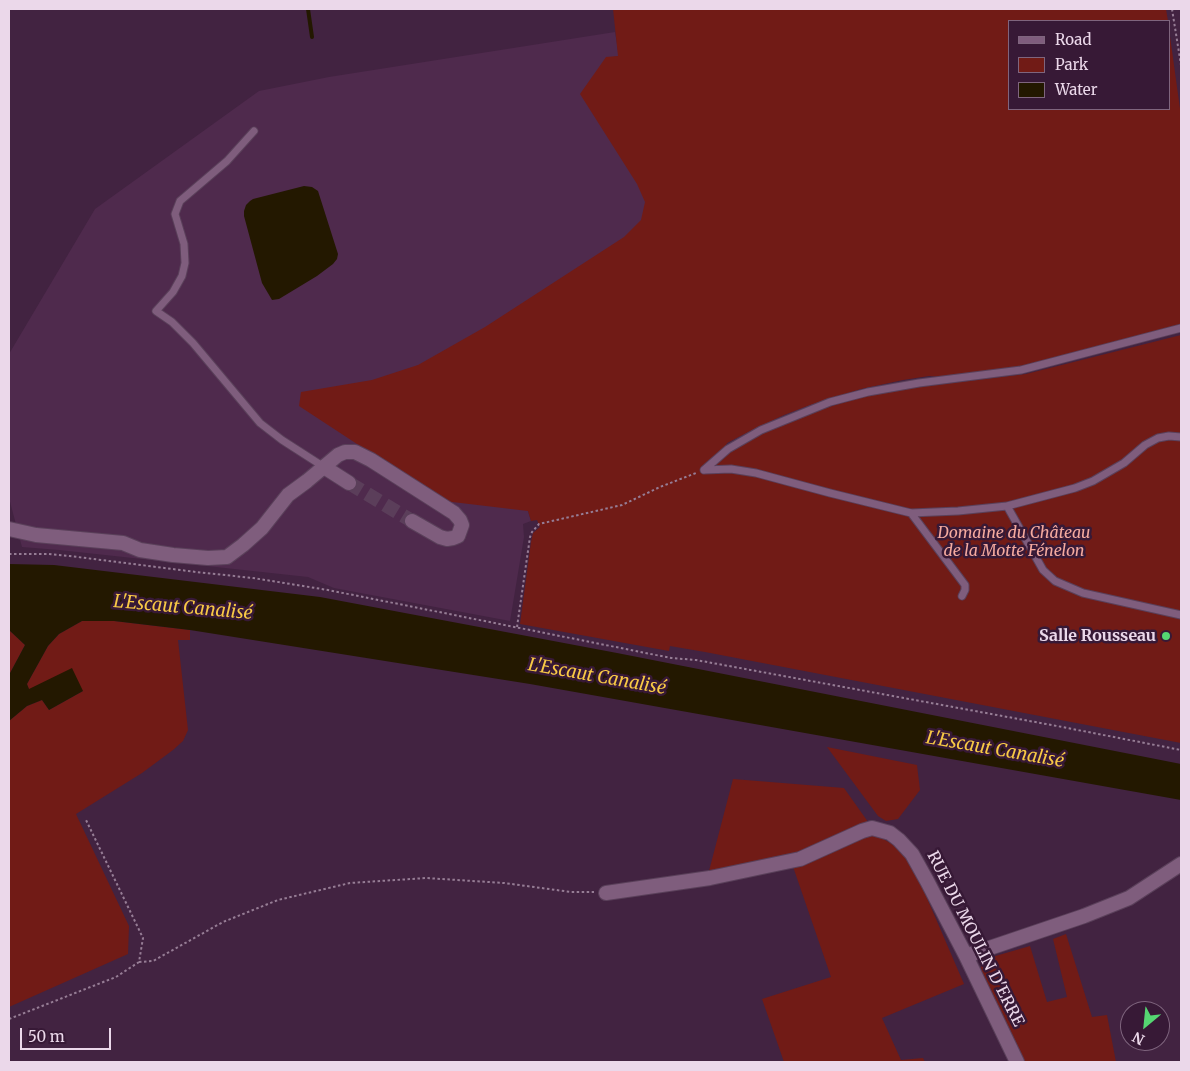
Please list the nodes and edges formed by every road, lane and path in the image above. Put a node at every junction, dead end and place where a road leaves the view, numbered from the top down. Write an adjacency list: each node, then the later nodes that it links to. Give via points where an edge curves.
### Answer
1 (1172, 9): 2 (path)
2 (1181, 64)
3 (254, 131): 6 (lane, via 228,161 180,201 175,214 184,244 182,276 156,311 193,343 260,423)
4 (1181, 328): 7 (lane, via 1021,370 919,383 830,402 761,430 728,449)
5 (1181, 437): 9 (lane, via 1158,438 1124,463 1075,488)
6 (324, 467): 8 (street); 11 (street, via 338,455 355,452 454,513 462,525 458,536 446,539); 12 (street, via 288,495 262,528 227,557 173,555 140,550 123,543)
7 (704, 470): 10 (lane, via 731,469 756,473); 16 (path, via 622,505 539,524 530,537)
8 (349, 483)
9 (1007, 506): 10 (lane); 15 (lane, via 1043,570 1055,581 1083,593)
10 (911, 513): 14 (lane, via 965,585)
11 (412, 521)
12 (9, 530)
13 (9, 554): 16 (path, via 65,555 253,578)
14 (962, 596)
15 (1181, 616)
16 (517, 627): 17 (path)
17 (1181, 750)
18 (86, 820): 22 (path, via 143,938)
19 (1181, 864): 21 (street, via 1129,898)
20 (606, 893): 21 (street, RUE DU MOULIN D'ERRE, via 710,878 800,859 872,828 890,833 912,854); 22 (path, via 426,878 350,884 278,900 223,922 153,961)
21 (966, 956): 24 (street, RUE DU MOULIN D'ERRE)
22 (139, 962): 23 (path, via 116,977)
23 (9, 1019)
24 (1017, 1062)

